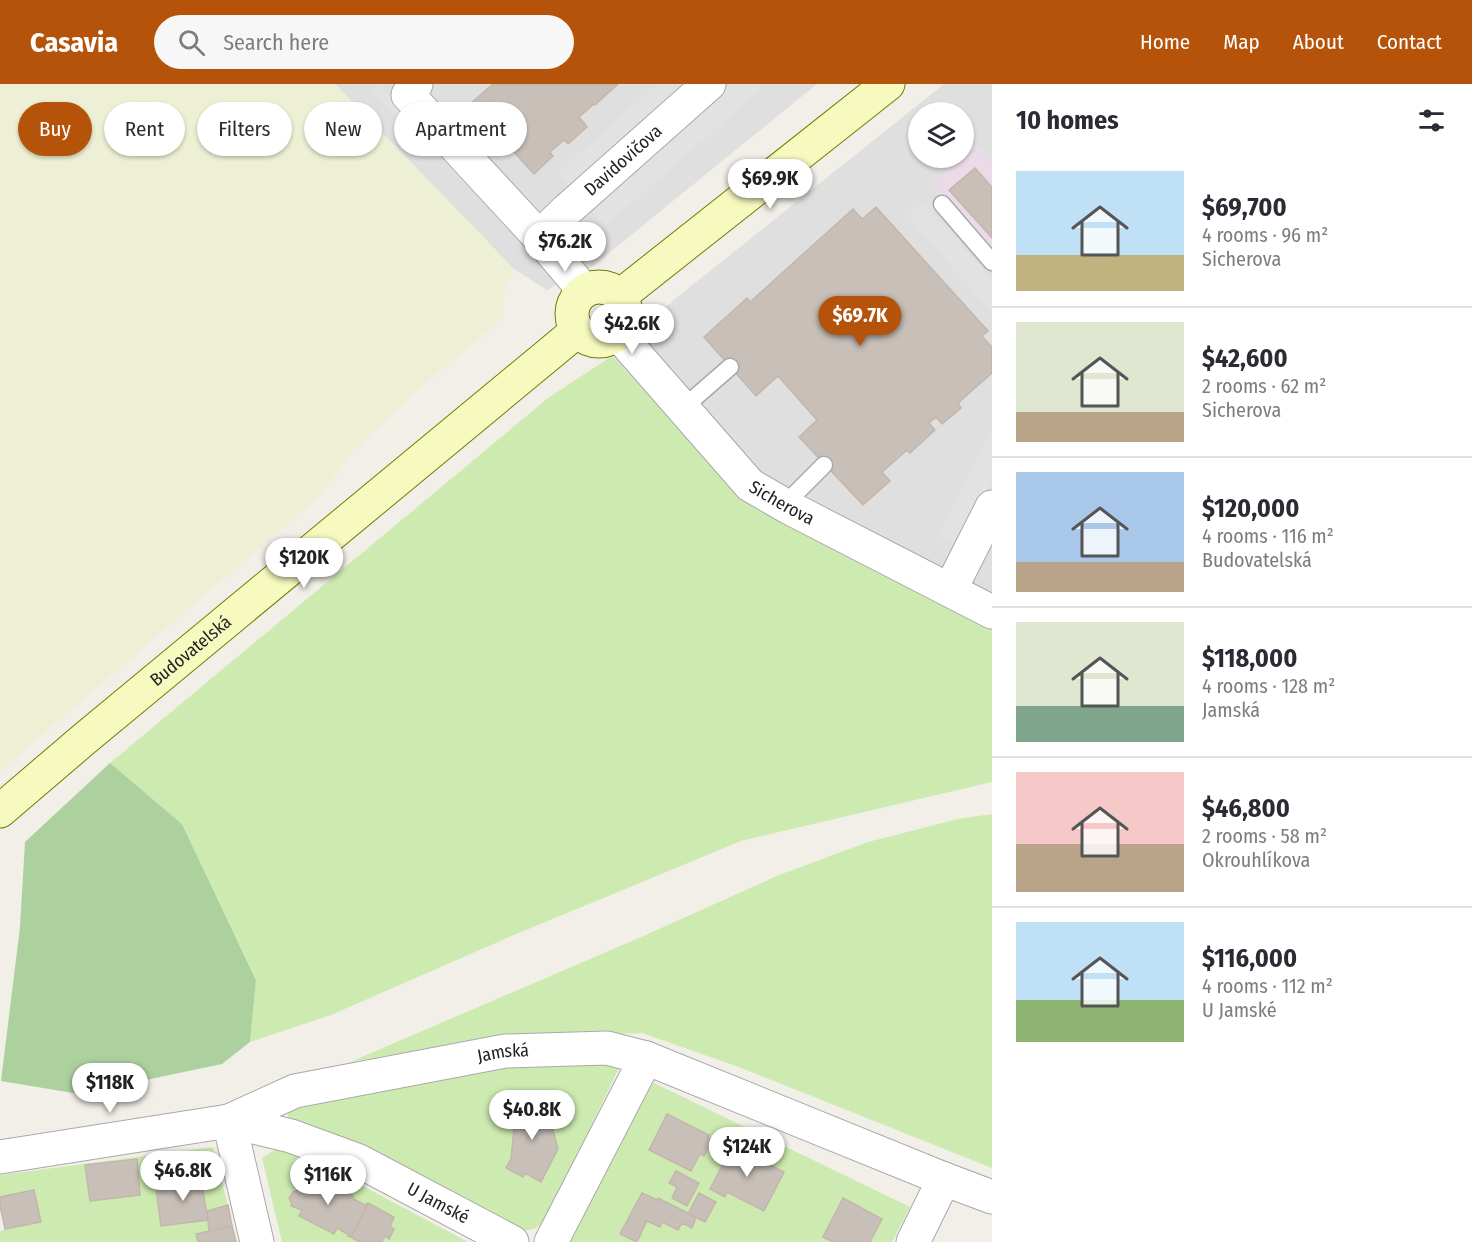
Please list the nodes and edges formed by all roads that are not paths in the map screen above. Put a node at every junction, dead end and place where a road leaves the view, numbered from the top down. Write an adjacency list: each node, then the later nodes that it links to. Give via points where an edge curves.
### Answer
1 (416, 84): 5 (street, via 408,95)
2 (709, 84): 5 (street, Davidovičova)
3 (888, 84): 8 (street)
4 (942, 204): 6 (lane)
5 (539, 237): 7 (street)
6 (992, 262)
7 (582, 292): 8 (street, via 597,286 614,290); 9 (street, via 572,306)
8 (620, 296): 10 (street, via 627,311)
9 (577, 330): 10 (street, via 584,337 602,341); 18 (street, Budovatelská)
10 (618, 334): 12 (street, Sicherova)
11 (730, 367): 12 (lane)
12 (683, 408): 14 (street, Sicherova, via 750,485)
13 (824, 465): 14 (lane, via 796,493)
14 (788, 507): 16 (street, Sicherova)
15 (992, 507): 16 (street)
16 (950, 590): 17 (street, Sicherova)
17 (992, 612)
18 (0, 811)
19 (646, 1058): 20 (street, Jamská, via 607,1048 505,1051 295,1090); 22 (street, Jamská); 26 (street)
20 (229, 1121): 21 (street, Jamská); 24 (street); 25 (street, U Jamské, via 291,1136 359,1161)
21 (0, 1157)
22 (944, 1179): 23 (street, Jamská); 27 (street)
23 (992, 1197)
24 (257, 1242)
25 (512, 1242)
26 (551, 1242)
27 (913, 1242)

